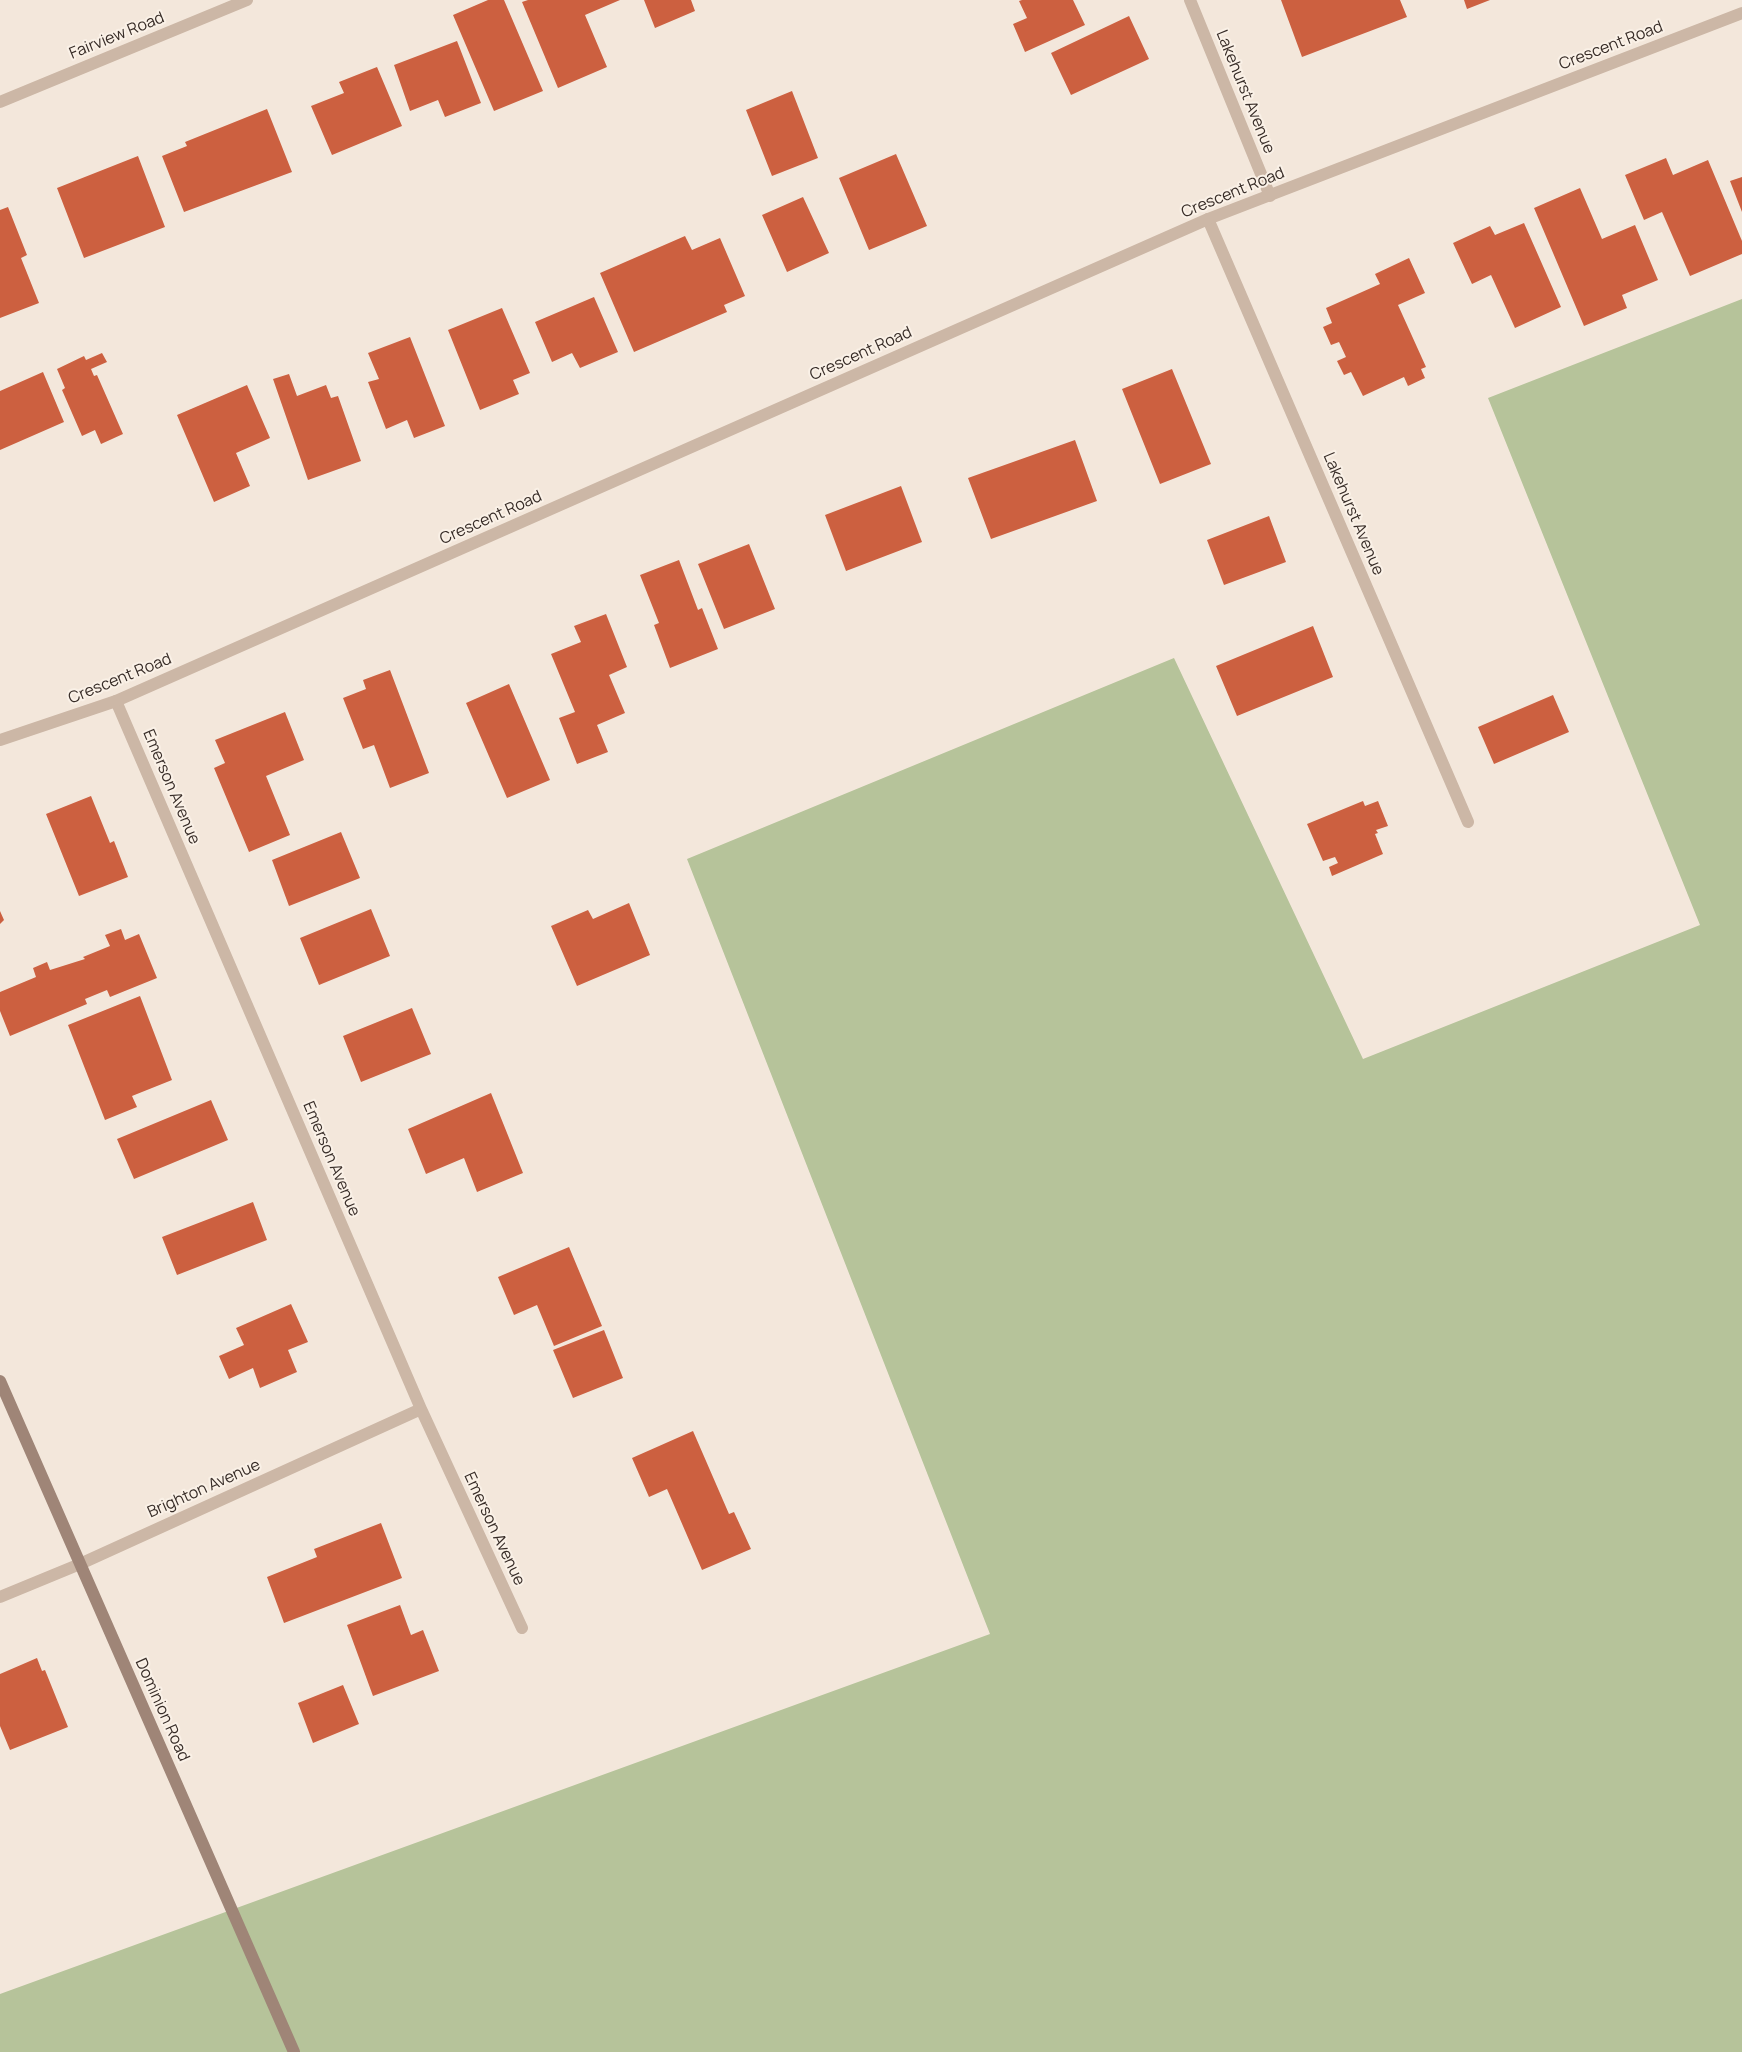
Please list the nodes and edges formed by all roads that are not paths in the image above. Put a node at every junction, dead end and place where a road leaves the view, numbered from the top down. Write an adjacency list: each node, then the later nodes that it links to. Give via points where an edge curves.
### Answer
1 (247, 0): 4 (street, Fairview Road)
2 (1190, 0): 5 (street, Lakehurst Avenue)
3 (1742, 13): 5 (street, Crescent Road)
4 (0, 102)
5 (1270, 196): 6 (street, Crescent Road)
6 (1208, 219): 7 (street, Crescent Road); 9 (street, Lakehurst Avenue)
7 (116, 701): 8 (street, Crescent Road); 11 (street, Emerson Avenue)
8 (0, 740)
9 (1468, 822)
10 (0, 1381): 12 (main road, Dominion Road)
11 (421, 1409): 12 (street, Brighton Avenue); 14 (street, Emerson Avenue)
12 (80, 1564): 13 (street, Brighton Avenue); 15 (main road, Dominion Road)
13 (0, 1597)
14 (522, 1628)
15 (294, 2052)

